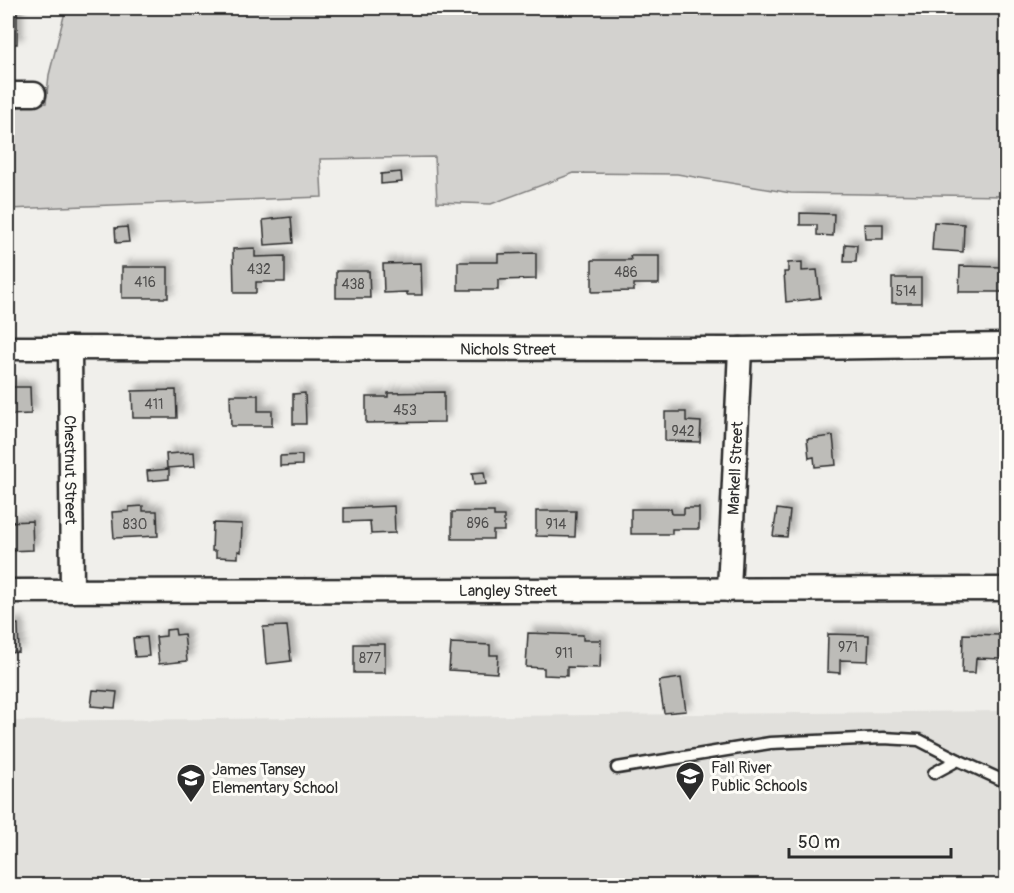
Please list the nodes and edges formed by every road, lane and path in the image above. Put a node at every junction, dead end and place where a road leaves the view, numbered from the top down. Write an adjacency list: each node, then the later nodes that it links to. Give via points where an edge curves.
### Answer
1 (8, 94): 2 (street)
2 (34, 94)
3 (1006, 345): 6 (street, Nichols Street)
4 (8, 348): 5 (street, Nichols Street)
5 (70, 348): 6 (street, Nichols Street); 10 (street, Chestnut Street)
6 (740, 349): 7 (street, Markell Street)
7 (729, 590): 8 (street, Langley Street); 10 (street, Langley Street)
8 (1006, 590)
9 (8, 591): 10 (street, Langley Street)
10 (72, 591)
11 (958, 760): 12 (lane, via 919,740 883,738 770,744); 13 (lane); 14 (lane)
12 (617, 768)
13 (934, 773)
14 (1006, 782)

